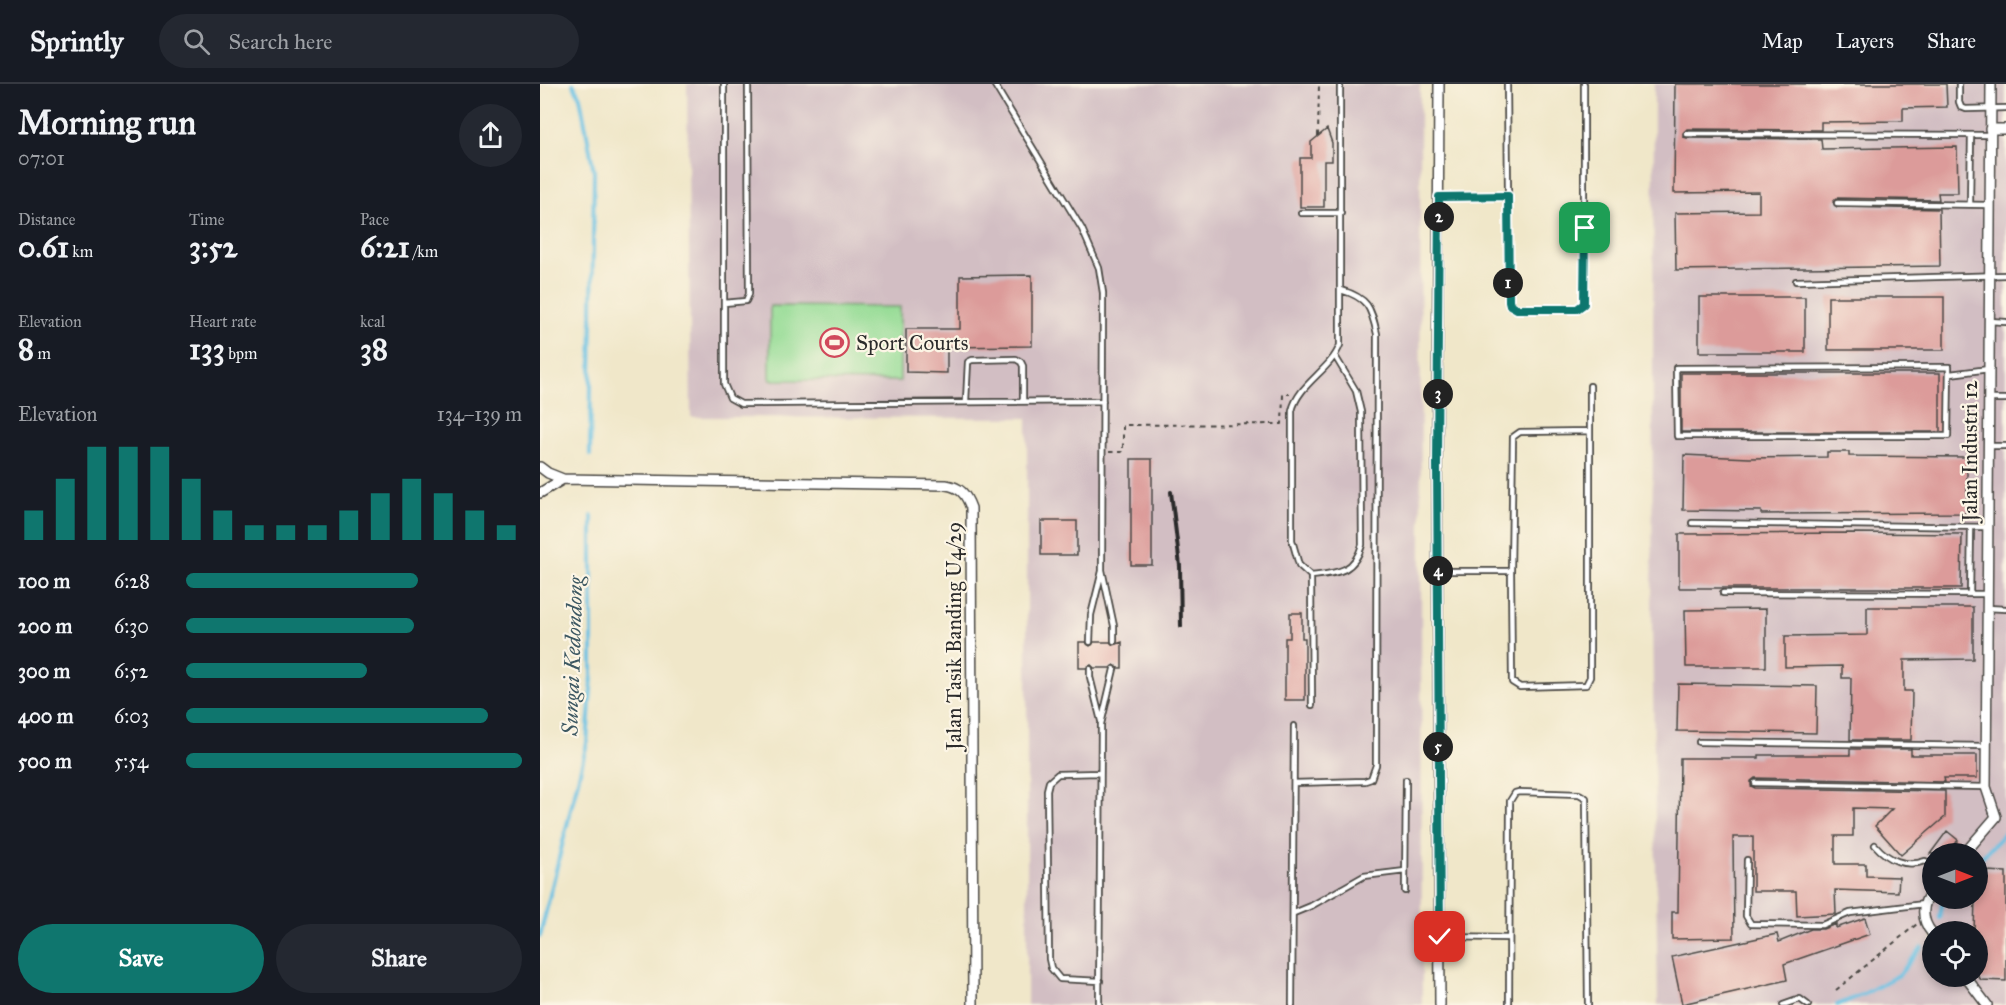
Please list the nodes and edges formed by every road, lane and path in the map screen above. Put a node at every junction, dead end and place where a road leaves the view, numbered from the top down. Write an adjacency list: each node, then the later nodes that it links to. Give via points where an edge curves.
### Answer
1 (724, 84): 29 (lane)
2 (748, 84): 29 (lane, via 749,294 746,301)
3 (994, 84): 40 (lane, via 1082,230 1099,268 1103,293)
4 (1319, 84): 17 (path)
5 (1340, 84): 24 (lane)
6 (1439, 84): 19 (street)
7 (1507, 84): 18 (lane)
8 (1584, 84): 18 (lane, via 1586,300 1581,308 1517,309 1510,305)
9 (1959, 84): 12 (lane, via 1961,107)
10 (1990, 84): 12 (street, Jalan Industri 12)
11 (2006, 108): 12 (lane)
12 (1990, 109): 14 (street, Jalan Industri 12)
13 (2006, 129): 14 (street)
14 (1990, 132): 16 (lane); 22 (street, Jalan Industri 12)
15 (1687, 134): 16 (lane)
16 (1971, 135): 21 (lane)
17 (1318, 136)
18 (1508, 196): 19 (lane)
19 (1439, 197): 53 (street)
20 (1837, 203): 21 (lane)
21 (1970, 204): 22 (lane)
22 (1990, 205): 25 (street, Jalan Industri 12)
23 (1302, 213): 24 (lane)
24 (1341, 213): 28 (lane)
25 (1989, 275): 26 (lane); 27 (lane); 30 (street, Jalan Industri 12)
26 (2006, 275)
27 (1796, 281)
28 (1341, 290): 32 (lane, via 1340,345); 72 (lane, via 1358,295 1367,304 1377,334 1376,765 1371,779 1365,781)
29 (724, 303): 41 (lane, via 724,384 730,398 741,404)
30 (1989, 321): 31 (lane); 33 (street, Jalan Industri 12)
31 (2006, 322)
32 (1335, 356): 55 (lane, via 1296,399 1292,411 1292,540 1299,565); 55 (lane, via 1356,392 1361,412 1362,545 1359,557 1344,571)
33 (1989, 369): 34 (lane); 37 (street, Jalan Industri 12)
34 (1950, 374): 34 (lane, via 1948,436 1677,436 1676,368 1949,367)
35 (1590, 386): 42 (lane)
36 (1282, 394): 45 (path, via 1282,424 1123,425 1123,452)
37 (1989, 399): 38 (lane); 43 (street, Jalan Industri 12)
38 (2006, 399)
39 (1023, 400): 40 (lane); 41 (lane); 41 (lane, via 1023,366 1017,359 1005,359 968,362)
40 (1103, 400): 45 (lane)
41 (966, 401)
42 (1590, 431): 54 (lane, via 1520,432 1513,437); 54 (lane, via 1590,677 1586,685 1520,687 1512,682)
43 (1988, 446): 44 (lane); 51 (street, Jalan Industri 12)
44 (2006, 446)
45 (1103, 453): 52 (lane)
46 (540, 467): 47 (street, Jalan Tasik Banding U4/29)
47 (563, 479): 48 (street); 91 (street, Jalan Tasik Banding U4/29, via 946,484 963,492 971,507)
48 (540, 493)
49 (1692, 523): 50 (lane)
50 (1971, 527): 51 (lane); 57 (lane)
51 (1988, 527): 58 (street, Jalan Industri 12)
52 (1102, 570): 61 (lane); 62 (lane, via 1090,615)
53 (1438, 571): 54 (lane); 86 (street)
54 (1511, 571)
55 (1311, 576): 65 (lane)
56 (1723, 593): 57 (lane)
57 (1970, 594): 58 (lane)
58 (1987, 594): 59 (street, Jalan Industri 12)
59 (1987, 608): 60 (lane); 69 (street, Jalan Industri 12)
60 (2006, 609)
61 (1114, 641)
62 (1090, 642)
63 (1090, 669): 66 (lane)
64 (1114, 669): 66 (lane)
65 (1312, 705)
66 (1101, 724): 70 (lane)
67 (1294, 726): 72 (lane)
68 (1699, 742): 69 (lane)
69 (1986, 746): 74 (street, Jalan Industri 12)
70 (1100, 773): 88 (lane); 88 (lane, via 1058,774 1047,790 1048,959 1060,979)
71 (1406, 780): 80 (lane)
72 (1294, 783): 84 (lane)
73 (1755, 783): 74 (lane)
74 (1986, 787): 75 (street, Jalan Industri 12)
75 (2001, 816): 76 (street)
76 (1975, 843)
77 (1875, 845): 79 (lane, via 1903,863)
78 (1747, 860): 82 (lane, via 1746,916 1751,924 1822,925 1850,913)
79 (1922, 862)
80 (1405, 871): 81 (lane); 84 (lane, via 1364,876)
81 (1405, 891)
82 (1922, 904)
83 (1924, 909): 85 (street)
84 (1294, 913): 93 (lane)
85 (1924, 919): 90 (path)
86 (1440, 937): 87 (lane); 94 (street)
87 (1509, 938): 95 (lane); 96 (lane, via 1512,796 1519,792 1583,795 1587,802)
88 (1100, 981): 92 (lane)
89 (1973, 987): 99 (street)
90 (1836, 990)
91 (973, 1005)
92 (1100, 1005)
93 (1292, 1005)
94 (1440, 1005)
95 (1509, 1005)
96 (1588, 1005)
97 (1783, 1005): 98 (lane, via 1800,999)
98 (1808, 1005)
99 (1987, 1005)

